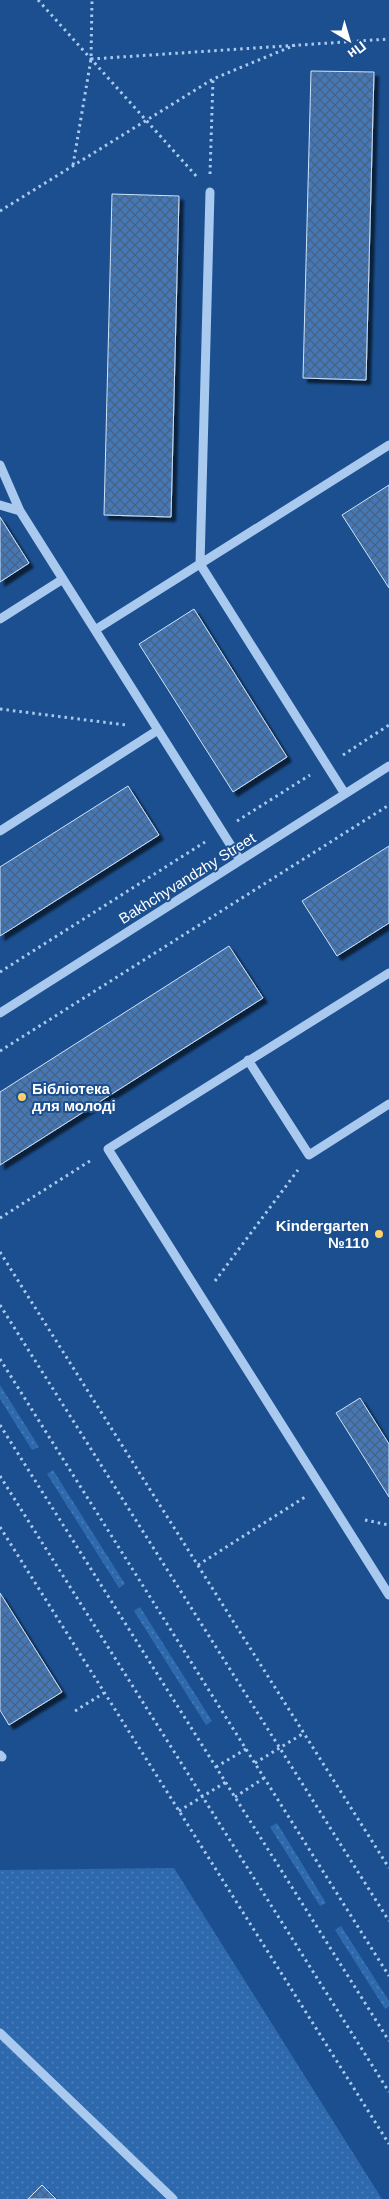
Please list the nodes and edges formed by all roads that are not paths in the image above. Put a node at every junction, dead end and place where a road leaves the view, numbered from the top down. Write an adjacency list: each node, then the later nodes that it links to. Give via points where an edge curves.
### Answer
1 (210, 192): 6 (street)
2 (389, 445): 6 (street)
3 (0, 465): 5 (street)
4 (0, 505): 5 (street)
5 (20, 511): 7 (street)
6 (200, 564): 9 (street); 12 (street)
7 (63, 579): 8 (street); 9 (street)
8 (0, 619)
9 (95, 630): 10 (street)
10 (158, 730): 13 (street); 14 (street)
11 (389, 766): 12 (street, Bakhchyvandzhy Street)
12 (345, 794): 14 (street, Bakhchyvandzhy Street)
13 (0, 831)
14 (240, 860): 16 (street, Bakhchyvandzhy Street)
15 (389, 973): 17 (street)
16 (0, 1013)
17 (248, 1060): 18 (street, via 309,1155); 19 (street, via 108,1149)
18 (389, 1104)
19 (389, 1595)
20 (0, 2033): 21 (street)
21 (174, 2199)

